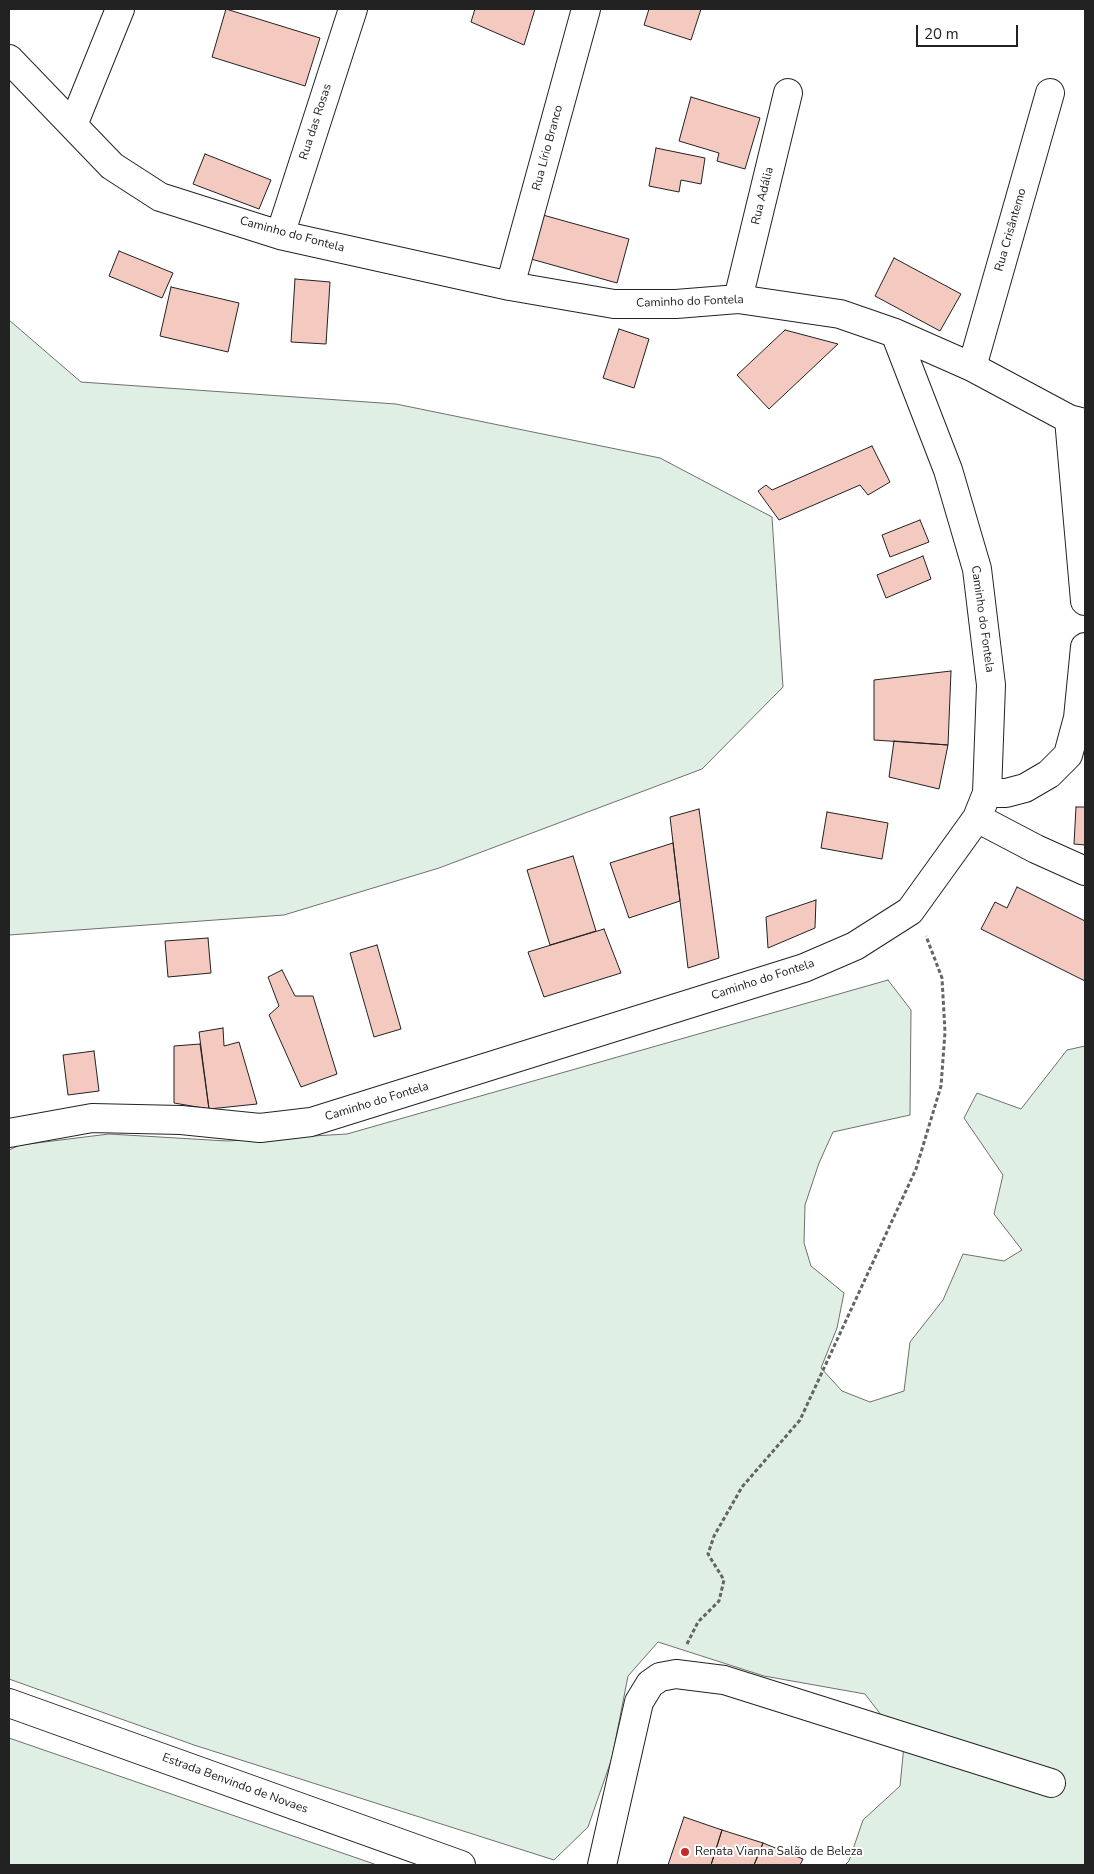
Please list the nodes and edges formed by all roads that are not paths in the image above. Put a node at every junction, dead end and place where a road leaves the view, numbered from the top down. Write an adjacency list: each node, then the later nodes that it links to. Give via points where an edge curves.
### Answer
1 (120, 9): 7 (street)
2 (353, 9): 8 (street, Rua das Rosas)
3 (586, 9): 9 (street, Rua Lírio Branco)
4 (9, 60): 7 (street, Caminho do Fontela)
5 (788, 93): 10 (street, Rua Adália)
6 (1050, 93): 12 (street, Rua Crisântemo)
7 (73, 125): 8 (street, Caminho do Fontela, via 112,166 160,197)
8 (280, 235): 9 (street, Caminho do Fontela)
9 (510, 286): 10 (street, Caminho do Fontela, via 614,304)
10 (738, 299): 11 (street, Caminho do Fontela, via 840,314)
11 (895, 333): 12 (street); 16 (street, Caminho do Fontela, via 948,470 977,569 991,685)
12 (972, 367): 13 (street)
13 (1077, 421): 14 (street)
14 (1085, 601)
15 (1085, 647): 16 (street, via 1078,718 1068,755 1049,774 1025,788)
16 (987, 793): 17 (street, Caminho do Fontela)
17 (977, 818): 18 (street); 19 (street, Caminho do Fontela, via 910,910 854,946 804,968 311,1122 260,1128 181,1120 92,1118)
18 (1085, 871)
19 (9, 1133)
20 (9, 1703): 22 (street, Estrada Benvindo de Novaes)
21 (1051, 1783): 23 (street, via 724,1680 676,1674 660,1677 650,1684 639,1702)
22 (461, 1865)
23 (602, 1865)

